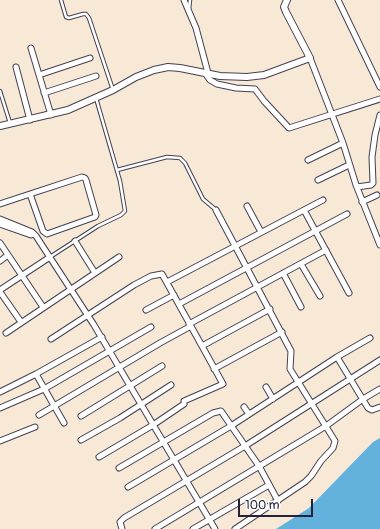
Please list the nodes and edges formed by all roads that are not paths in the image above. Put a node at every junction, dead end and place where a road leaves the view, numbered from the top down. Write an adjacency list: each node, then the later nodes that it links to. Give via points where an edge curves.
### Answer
1 (61, 0): 17 (lane, via 66,17 86,14 89,18)
2 (184, 0): 8 (street)
3 (190, 0): 8 (lane)
4 (281, 0): 7 (street)
5 (287, 0): 7 (street)
6 (338, 0): 16 (street)
7 (284, 6): 11 (street)
8 (189, 11): 13 (street)
9 (31, 48): 14 (street)
10 (90, 58): 14 (street)
11 (310, 58): 13 (street, via 264,74 232,77); 22 (street)
12 (16, 67): 25 (street)
13 (207, 73): 17 (street, via 168,67 136,77); 22 (street, via 210,80 217,84 254,89 289,128)
14 (39, 75): 19 (street)
15 (96, 76): 19 (street)
16 (380, 87)
17 (113, 90): 20 (street)
18 (0, 91): 26 (lane)
19 (44, 93): 23 (street)
20 (96, 98): 23 (street); 31 (lane)
21 (380, 99): 22 (street)
22 (331, 114): 28 (street)
23 (51, 115): 25 (street)
24 (380, 115): 33 (street, via 372,157 373,183)
25 (30, 120): 26 (street)
26 (10, 124): 27 (street)
27 (0, 126)
28 (343, 143): 29 (street); 30 (street)
29 (308, 160)
30 (349, 165): 32 (street); 33 (street)
31 (117, 170): 40 (lane, via 168,157 180,158 204,199); 49 (lane, via 125,211)
32 (318, 180)
33 (357, 187): 37 (street)
34 (30, 194): 38 (street); 45 (street); 45 (street, via 82,177 86,180 95,217 49,234)
35 (377, 195): 37 (street)
36 (323, 200): 41 (street)
37 (362, 202): 51 (street)
38 (0, 204)
39 (247, 206): 47 (street)
40 (216, 210): 52 (street)
41 (304, 210): 46 (street); 47 (street)
42 (347, 214): 46 (street)
43 (0, 219): 48 (street)
44 (0, 224): 48 (street)
45 (43, 231): 48 (street)
46 (316, 231): 53 (street); 59 (street)
47 (261, 232): 52 (street)
48 (35, 235): 55 (street)
49 (75, 240): 55 (lane); 60 (street)
50 (0, 243): 54 (street)
51 (380, 245)
52 (236, 246): 59 (street); 63 (street)
53 (326, 250): 58 (street); 67 (street)
54 (8, 255): 57 (street); 62 (street)
55 (50, 257): 62 (street); 65 (street)
56 (119, 258): 60 (street)
57 (0, 261)
58 (301, 264): 61 (street); 69 (street)
59 (247, 268): 64 (street); 70 (street)
60 (95, 273): 65 (street)
61 (283, 273): 64 (street); 72 (street)
62 (22, 276): 66 (street); 71 (street)
63 (167, 282): 68 (street); 75 (street, via 162,274 151,276)
64 (258, 287): 73 (street); 77 (street)
65 (71, 289): 71 (street); 75 (street)
66 (0, 291): 76 (street)
67 (349, 293)
68 (174, 295): 70 (street); 74 (street)
69 (320, 296)
70 (179, 304): 77 (street)
71 (43, 307): 76 (street)
72 (301, 307)
73 (270, 309): 79 (street); 84 (street)
74 (146, 310)
75 (88, 315): 81 (street); 83 (street)
76 (21, 322): 80 (street)
77 (190, 325): 84 (street); 89 (street)
78 (151, 326): 85 (street)
79 (282, 332): 90 (street); 93 (street, via 291,351 290,369)
80 (6, 333)
81 (102, 337): 85 (street); 91 (street)
82 (370, 338): 86 (street)
83 (51, 339)
84 (202, 346): 90 (street)
85 (110, 351): 89 (street); 97 (street)
86 (337, 357): 92 (street); 93 (street)
87 (380, 360): 92 (street)
88 (162, 366): 95 (street)
89 (119, 367): 95 (street); 104 (street)
90 (214, 368): 112 (street, via 223,384 184,402)
91 (36, 374): 97 (street); 99 (street)
92 (350, 378): 101 (street); 103 (street)
93 (298, 383): 100 (street); 103 (street)
94 (171, 385): 102 (street)
95 (130, 386): 102 (street); 110 (street)
96 (266, 387): 100 (street)
97 (44, 389): 104 (street); 107 (street)
98 (380, 389): 101 (street)
99 (0, 392)
100 (273, 399): 109 (street)
101 (363, 399): 106 (street, via 370,410); 114 (street)
102 (141, 404): 112 (street); 116 (street)
103 (312, 404): 114 (street); 119 (street)
104 (53, 406): 108 (street); 111 (street)
105 (244, 407): 109 (street)
106 (380, 407)
107 (0, 408)
108 (39, 414)
109 (249, 414): 113 (street)
110 (81, 416)
111 (64, 423)
112 (153, 425): 118 (street); 120 (street)
113 (232, 425): 118 (street, via 224,414 218,411); 119 (street); 121 (street)
114 (326, 426): 122 (street); 127 (street, via 335,441 333,448 305,482)
115 (35, 427): 117 (street)
116 (81, 440)
117 (0, 441)
118 (163, 442): 121 (street); 123 (street)
119 (245, 446): 122 (street); 124 (street)
120 (99, 457)
121 (173, 459): 124 (street); 126 (street)
122 (258, 466): 125 (street); 128 (street)
123 (119, 468)
124 (186, 481): 128 (street); 130 (street, via 121,520)
125 (269, 485): 127 (street); 129 (street)
126 (128, 487)
127 (278, 501): 134 (street)
128 (199, 502): 129 (street); 131 (street)
129 (209, 519): 132 (street); 133 (street)
130 (122, 529)
131 (155, 529)
132 (193, 529)
133 (215, 529)
134 (235, 529)

